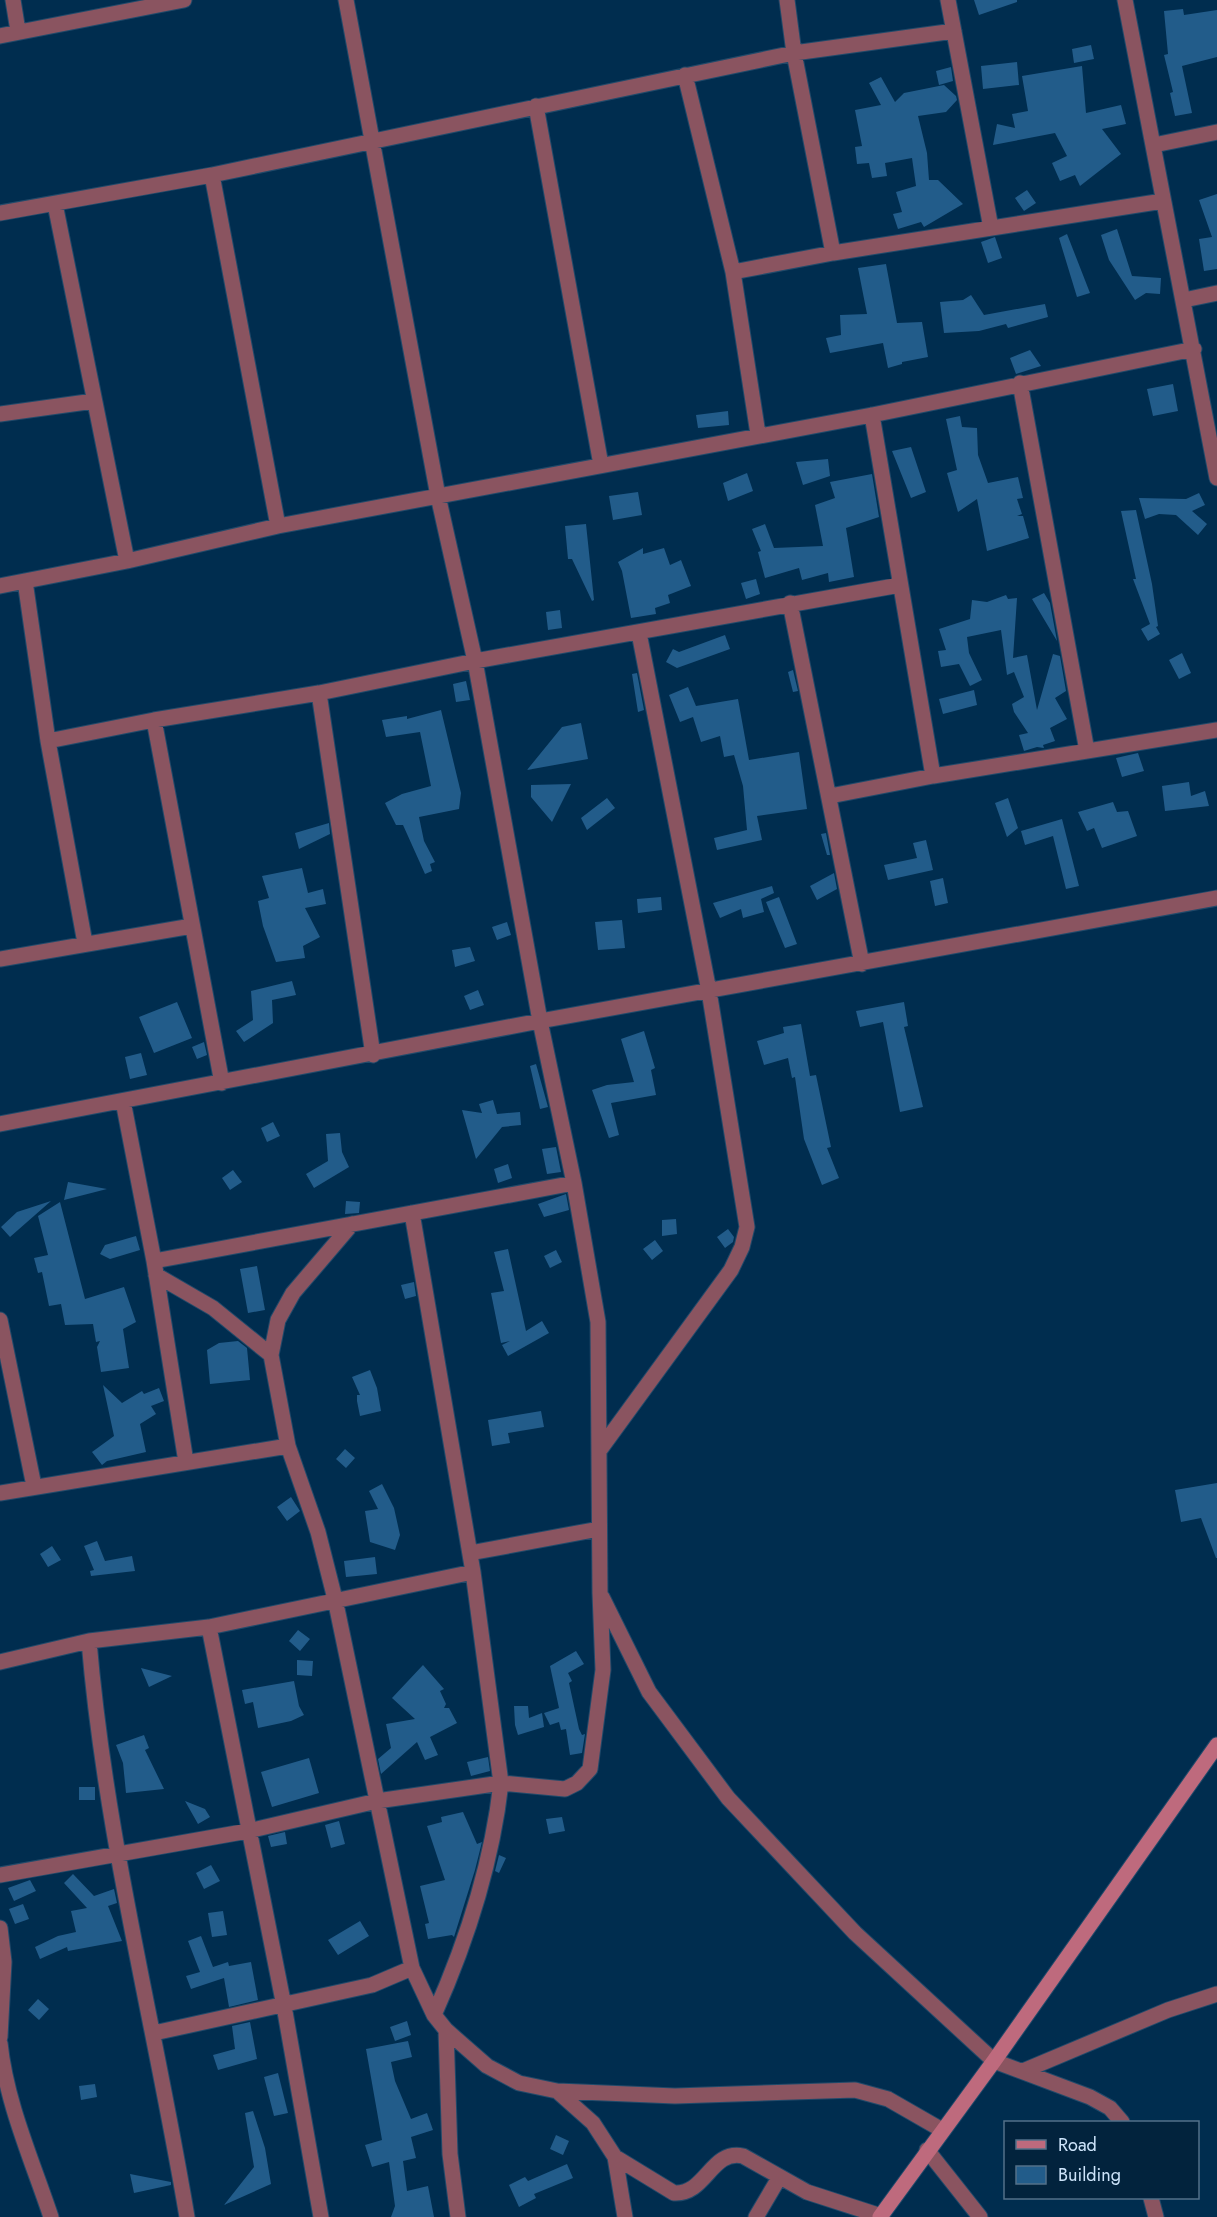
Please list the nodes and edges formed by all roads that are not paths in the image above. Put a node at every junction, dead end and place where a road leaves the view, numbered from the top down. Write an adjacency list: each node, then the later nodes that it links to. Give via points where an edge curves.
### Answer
1 (13, 0): 7 (street)
2 (180, 0): 7 (street)
3 (346, 0): 14 (street)
4 (787, 0): 10 (street)
5 (948, 0): 8 (street)
6 (1125, 0): 15 (street)
7 (18, 31): 9 (street)
8 (954, 31): 10 (street); 20 (street)
9 (0, 36)
10 (794, 53): 11 (street); 21 (street)
11 (685, 75): 12 (street); 22 (street)
12 (536, 106): 14 (street); 32 (street)
13 (1217, 132): 15 (street)
14 (374, 142): 16 (street); 34 (street)
15 (1154, 145): 17 (street)
16 (212, 175): 18 (street); 35 (street)
17 (1163, 201): 20 (street); 24 (street)
18 (55, 204): 19 (street); 27 (street)
19 (0, 213)
20 (991, 228): 21 (street)
21 (833, 253): 22 (street)
22 (733, 272): 30 (street)
23 (1217, 294): 24 (street)
24 (1184, 300): 25 (street)
25 (1194, 350): 26 (street); 31 (street)
26 (1020, 383): 29 (street); 47 (street)
27 (94, 401): 28 (street); 36 (street)
28 (0, 414)
29 (872, 415): 30 (street); 38 (street)
30 (758, 434): 32 (street)
31 (1214, 449): 33 (street)
32 (601, 465): 34 (street)
33 (1217, 478)
34 (438, 496): 35 (street); 42 (street)
35 (278, 526): 36 (street)
36 (127, 561): 37 (street)
37 (25, 581): 39 (street); 46 (street)
38 (900, 585): 40 (street); 48 (street)
39 (0, 586)
40 (790, 603): 41 (street); 49 (street)
41 (639, 633): 42 (street); 55 (street)
42 (475, 661): 43 (street); 56 (street)
43 (319, 693): 44 (street); 57 (street)
44 (154, 720): 46 (street); 51 (street)
45 (1217, 730): 47 (street)
46 (48, 741): 52 (street)
47 (1087, 751): 48 (street)
48 (933, 776): 49 (street)
49 (830, 796): 54 (street)
50 (1217, 898): 54 (street)
51 (192, 926): 52 (street); 58 (street)
52 (85, 944): 53 (street)
53 (0, 959)
54 (862, 964): 55 (street)
55 (709, 991): 56 (street); 68 (street, via 747,1227 745,1237 731,1270)
56 (540, 1021): 57 (street); 61 (street)
57 (372, 1055): 58 (street)
58 (222, 1083): 59 (street)
59 (123, 1101): 60 (street); 64 (street)
60 (0, 1124)
61 (574, 1183): 62 (street); 68 (street, via 598,1322)
62 (412, 1213): 63 (street); 73 (street)
63 (352, 1224): 64 (street); 66 (street, via 293,1293 278,1320)
64 (155, 1268): 66 (street); 69 (street)
65 (0, 1320): 70 (street)
66 (271, 1355): 67 (street)
67 (288, 1446): 69 (street); 76 (street, via 318,1532)
68 (599, 1451): 72 (street)
69 (186, 1461): 70 (street)
70 (33, 1486): 71 (street)
71 (0, 1493)
72 (599, 1529): 73 (street); 75 (street)
73 (470, 1553): 74 (street)
74 (473, 1572): 76 (street); 81 (street)
75 (600, 1593): 81 (street, via 603,1670 590,1769 565,1789); 95 (street, via 649,1692 728,1798 855,1933)
76 (335, 1599): 77 (street); 82 (street)
77 (209, 1626): 78 (street); 83 (street)
78 (89, 1641): 79 (street); 84 (street)
79 (0, 1662)
80 (1217, 1745): 95 (main road)
81 (501, 1783): 82 (street); 90 (street, via 472,1916)
82 (377, 1801): 83 (street); 87 (street)
83 (248, 1831): 84 (street); 89 (street)
84 (117, 1856): 85 (street); 92 (street)
85 (0, 1875)
86 (0, 1928): 93 (street, via 4,1962)
87 (412, 1968): 89 (street, via 372,1985); 90 (street)
88 (1217, 1994): 96 (street, via 1168,2010)
89 (284, 2006): 92 (street); 107 (street)
90 (434, 2015): 91 (street)
91 (446, 2030): 97 (street, via 487,2066 519,2083); 108 (street, via 450,2154)
92 (154, 2033): 106 (street)
93 (0, 2037)
94 (0, 2043): 105 (street, via 11,2098)
95 (994, 2061): 96 (street); 99 (main road)
96 (1023, 2071): 98 (street, via 1090,2097 1110,2108)
97 (557, 2091): 99 (street, via 675,2096 855,2090 888,2098); 101 (street, via 593,2123)
98 (1121, 2121)
99 (942, 2130): 100 (main road)
100 (927, 2150): 104 (main road); 111 (street)
101 (615, 2157): 102 (street, via 674,2193 686,2194 696,2188 723,2157 732,2153); 109 (street)
102 (779, 2178): 104 (street, via 807,2192); 110 (street)
103 (1152, 2199): 112 (street)
104 (880, 2216)
105 (51, 2217)
106 (187, 2217)
107 (321, 2217)
108 (458, 2217)
109 (625, 2217)
110 (756, 2217)
111 (980, 2217)
112 (1156, 2217)

